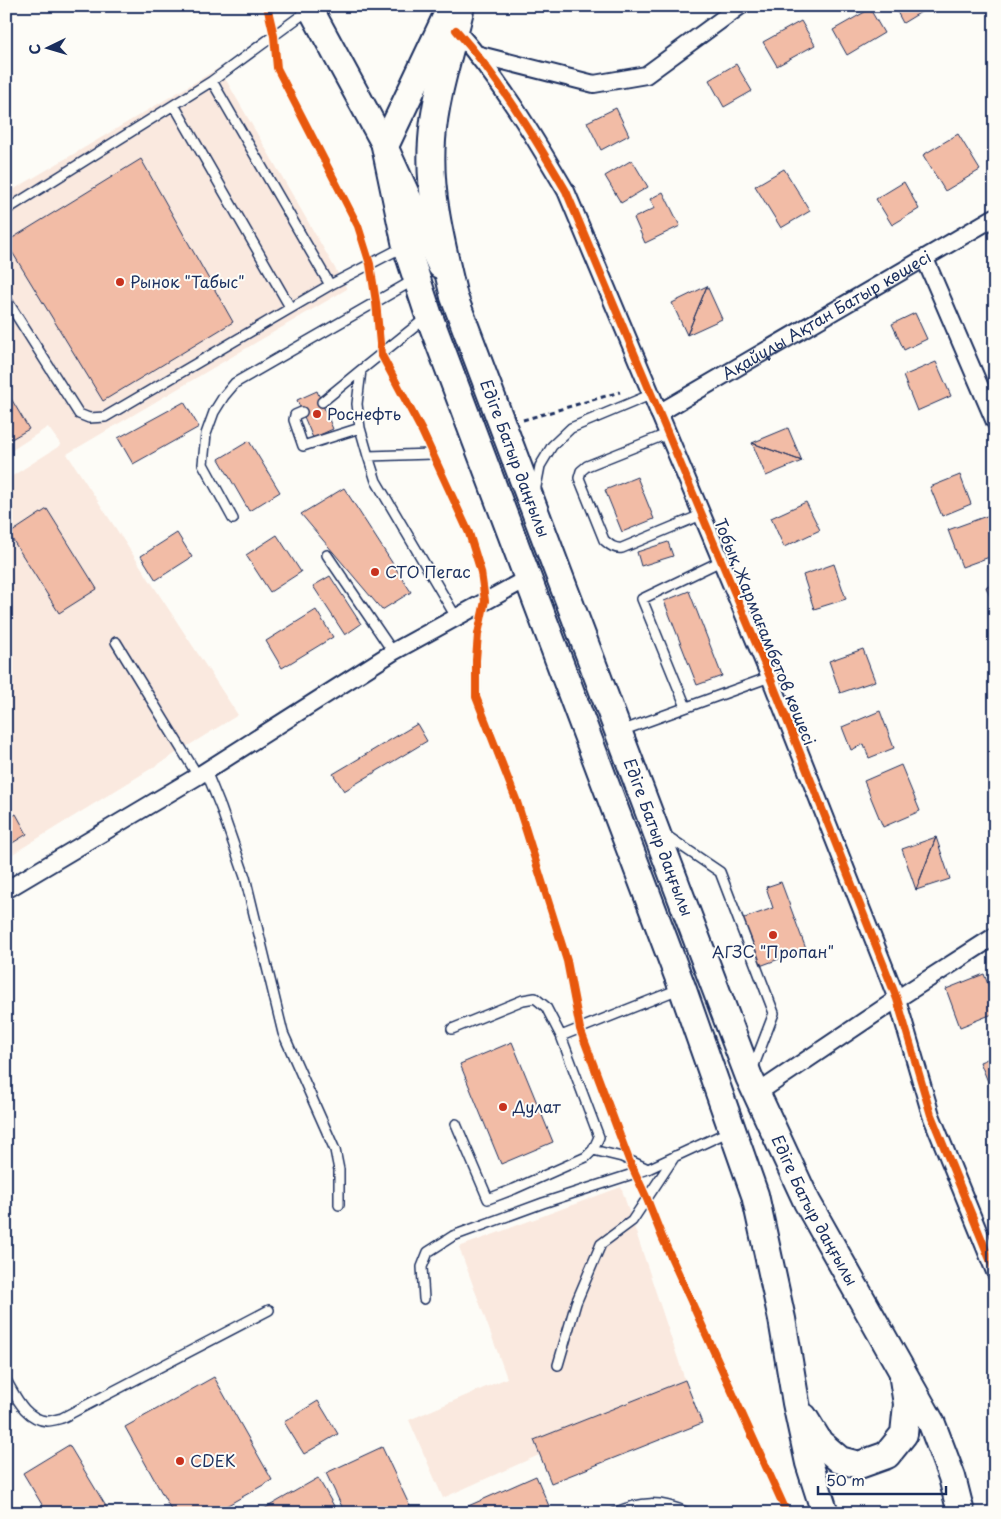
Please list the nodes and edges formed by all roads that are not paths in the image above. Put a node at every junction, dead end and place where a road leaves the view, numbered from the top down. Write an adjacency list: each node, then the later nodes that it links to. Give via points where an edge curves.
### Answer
1 (740, 6): 4 (street, via 646,75 594,84)
2 (310, 8): 5 (lane); 7 (main road, Едіге Батыр даңғылы)
3 (456, 14): 4 (street, Тобық Жармағамбетов көшесі); 7 (main road); 14 (main road, via 438,97 431,181 436,222)
4 (476, 54): 19 (street, Тобық Жармағамбетов көшесі, via 535,138 566,191)
5 (212, 81): 6 (lane); 13 (lane)
6 (174, 105): 8 (lane); 16 (lane)
7 (385, 146): 10 (main road, Едіге Батыр даңғылы); 14 (main road, Едіге Батыр даңғылы)
8 (6, 210)
9 (995, 218): 11 (street, Ақайұлы Ақтан Батыр көшесі)
10 (406, 246): 12 (main road, Едіге Батыр даңғылы); 13 (lane)
11 (925, 259): 22 (street, Ақайұлы Ақтан Батыр көшесі); 23 (street)
12 (416, 278): 17 (main road, Едіге Батыр даңғылы); 30 (lane, via 235,384 224,396 206,434 203,464)
13 (330, 285): 16 (lane)
14 (454, 297): 28 (main road, Едіге Батыр даңғылы)
15 (6, 299): 16 (lane, via 79,414 89,418 104,417)
16 (290, 307)
17 (429, 316): 18 (lane); 33 (main road, Едіге Батыр даңғылы)
18 (361, 370): 20 (lane); 24 (lane, via 357,404)
19 (648, 390): 22 (street, Тобық Жармағамбетов көшесі); 28 (lane, via 571,428 552,446 540,466)
20 (322, 402)
21 (302, 412): 24 (lane, via 295,415 294,420 303,446)
22 (659, 413): 25 (street, Тобық Жармағамбетов көшесі)
23 (995, 422)
24 (360, 428): 27 (lane)
25 (667, 434): 29 (street, Тобық Жармағамбетов көшесі); 29 (lane, via 587,466 582,471 580,478 604,540 616,549 622,548)
26 (432, 454): 27 (lane)
27 (368, 456): 34 (lane, via 376,481)
28 (532, 504): 39 (main road, Едіге Батыр даңғылы)
29 (701, 514): 32 (street, Тобық Жармағамбетов көшесі)
30 (233, 519)
31 (327, 555): 36 (lane)
32 (721, 561): 37 (street, Тобық Жармағамбетов көшесі); 38 (lane, via 642,598)
33 (528, 578): 34 (street); 44 (main road, Едіге Батыр даңғылы)
34 (456, 617): 36 (street)
35 (116, 642): 40 (lane)
36 (393, 652): 40 (street)
37 (770, 677): 38 (lane); 45 (street, Тобық Жармағамбетов көшесі)
38 (686, 707): 39 (lane)
39 (618, 732): 41 (main road, Едіге Батыр даңғылы)
40 (202, 774): 42 (street); 54 (lane, via 222,808 245,876 283,1033 335,1150 339,1170)
41 (654, 827): 48 (main road, Едіге Батыр даңғылы); 48 (lane, via 720,872 774,1013)
42 (6, 890)
43 (995, 936): 45 (street)
44 (682, 988): 47 (lane); 50 (main road, Едіге Батыр даңғылы)
45 (897, 999): 48 (street); 55 (street, Тобық Жармағамбетов көшесі, via 931,1115)
46 (452, 1029): 47 (lane, via 535,998 546,1008)
47 (561, 1036): 51 (lane, via 599,1137)
48 (753, 1086): 59 (main road, Едіге Батыр даңғылы, via 807,1202)
49 (456, 1124): 51 (lane, via 488,1199 586,1157)
50 (732, 1130): 52 (lane); 61 (main road, Едіге Батыр даңғылы, via 755,1195 782,1319)
51 (593, 1150): 53 (lane, via 622,1157)
52 (676, 1155): 53 (lane); 58 (lane, via 632,1221 602,1244 576,1303)
53 (648, 1169): 56 (lane, via 453,1236 428,1252 422,1267)
54 (339, 1205)
55 (995, 1272)
56 (424, 1299)
57 (268, 1310): 60 (lane, via 62,1418 47,1421 31,1416)
58 (558, 1365)
59 (901, 1369): 61 (main road, via 907,1404 904,1434 887,1455 859,1465 840,1460 820,1443); 65 (main road, Едіге Батыр даңғылы, via 932,1424 952,1477)
60 (6, 1380)
61 (796, 1403): 64 (main road, Едіге Батыр даңғылы, via 809,1463)
62 (614, 1513): 63 (lane, via 632,1505 662,1503)
63 (688, 1513)
64 (825, 1513)
65 (961, 1513)

